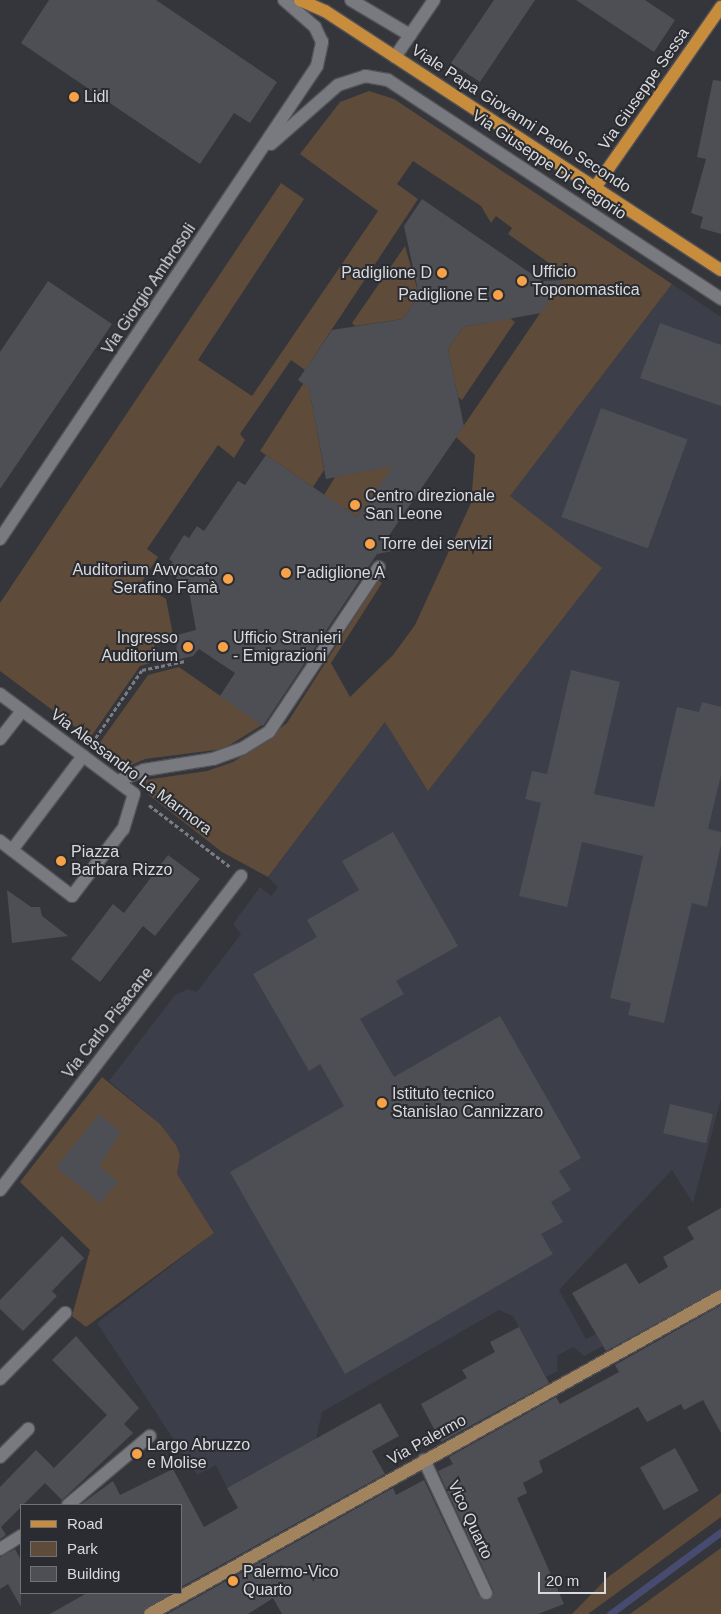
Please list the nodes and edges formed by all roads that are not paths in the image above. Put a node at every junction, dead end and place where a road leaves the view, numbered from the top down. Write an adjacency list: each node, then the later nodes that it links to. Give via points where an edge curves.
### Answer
1 (284, 0): 9 (street, Via Giorgio Ambrosoli, via 316,27 322,55)
2 (300, 0): 8 (main road, Viale Papa Giovanni Paolo Secondo)
3 (351, 0): 7 (street)
4 (434, 0): 7 (street)
5 (717, 0): 6 (street)
6 (721, 5): 10 (main road, Via Giuseppe Sessa)
7 (410, 36): 8 (street)
8 (395, 57): 10 (main road, Viale Papa Giovanni Paolo Secondo)
9 (258, 156): 12 (street, Via Giuseppe Di Gregorio, via 326,94 352,79 376,77 402,86); 13 (street, Via Giorgio Ambrosoli)
10 (594, 189): 11 (main road, Viale Papa Giovanni Paolo Secondo)
11 (721, 270)
12 (721, 299)
13 (0, 539)
14 (379, 567): 19 (street, via 269,732 243,748 212,759 144,770)
15 (0, 694): 16 (street, Via Alessandro La Marmora)
16 (22, 710): 17 (street); 18 (street, Via Alessandro La Marmora)
17 (0, 739)
18 (83, 756): 19 (street, Via Alessandro La Marmora); 21 (street)
19 (118, 782): 21 (street, Via Alessandro La Marmora, via 134,794 124,829 72,896)
20 (0, 841): 21 (street)
21 (12, 850)
22 (241, 876): 23 (street, Via Carlo Pisacane)
23 (0, 1190)
24 (721, 1296): 30 (main road, Via Palermo)
25 (65, 1313): 26 (street)
26 (0, 1379)
27 (28, 1429): 29 (street)
28 (150, 1436): 31 (street)
29 (0, 1457)
30 (424, 1460): 34 (street, Vico Quarto); 35 (main road, Via Palermo)
31 (69, 1504)
32 (20, 1537): 33 (street)
33 (0, 1549)
34 (486, 1593)
35 (150, 1614)

